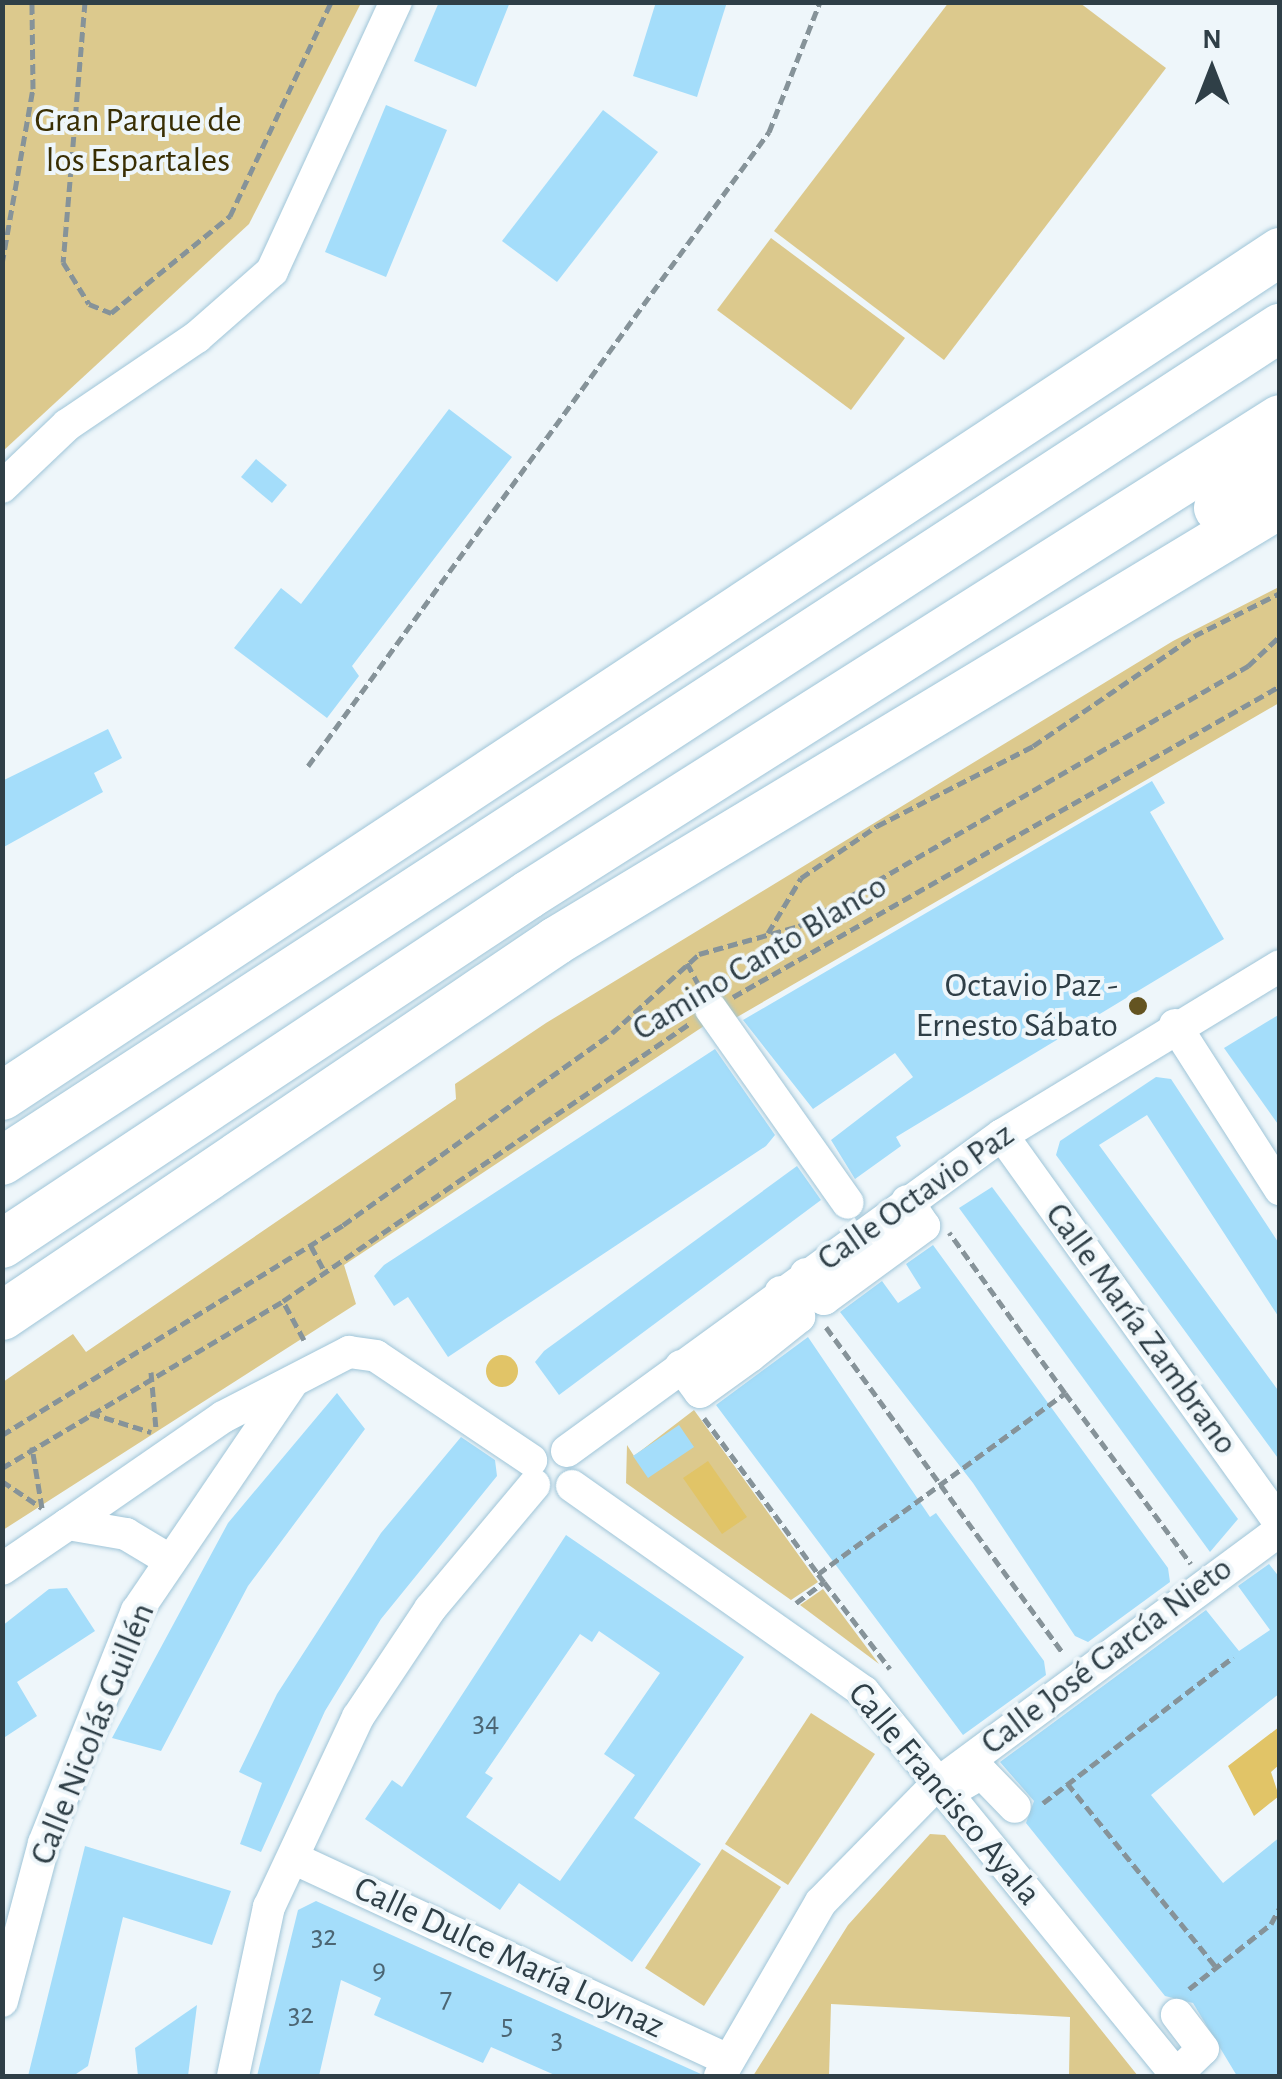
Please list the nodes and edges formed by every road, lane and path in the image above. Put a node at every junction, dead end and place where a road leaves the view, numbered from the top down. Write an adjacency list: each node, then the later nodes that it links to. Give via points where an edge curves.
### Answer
1 (32, 2): 7 (path, via 33,89)
2 (85, 2): 3 (path, via 63,262 88,304 111,312 230,216)
3 (331, 2)
4 (396, 2): 11 (street, via 272,271 197,337 67,425)
5 (820, 2): 17 (path, via 769,132)
6 (1280, 255): 18 (highway)
7 (2, 264)
8 (1280, 328): 26 (highway)
9 (1280, 419): 30 (highway, via 528,895)
10 (1280, 465): 15 (highway)
11 (2, 487)
12 (1280, 504): 15 (highway)
13 (1280, 593): 19 (path, via 1194,636 1032,746 877,826 801,878)
14 (1280, 636): 19 (path, via 1248,666 800,926)
15 (1010, 662): 34 (highway, via 556,942)
16 (1280, 686): 21 (path, Camino Canto Blanco)
17 (308, 766)
18 (459, 794): 23 (highway); 24 (highway)
19 (768, 932): 31 (path, via 699,954 612,1034)
20 (1280, 966): 22 (street, Calle Octavio Paz)
21 (710, 1009): 28 (street); 32 (path, Camino Canto Blanco)
22 (1176, 1025): 25 (street, Calle Octavio Paz); 27 (street)
23 (2, 1062)
24 (2, 1096)
25 (1002, 1135): 44 (street, Calle Octavio Paz); 51 (street, Calle María Zambrano)
26 (2, 1160)
27 (1280, 1188)
28 (848, 1203)
29 (946, 1227): 39 (path)
30 (2, 1244)
31 (310, 1245): 32 (path); 42 (path)
32 (326, 1274): 33 (path, Camino Canto Blanco)
33 (283, 1302): 36 (path); 37 (path, Camino Canto Blanco)
34 (2, 1316)
35 (820, 1318): 48 (path)
36 (304, 1340)
37 (151, 1372): 41 (path, Camino Canto Blanco); 41 (path, via 157,1434)
38 (290, 1386): 46 (street, via 349,1352 376,1356); 50 (street, via 223,1417); 52 (street, Calle Nicolás Guillén)
39 (1065, 1393): 48 (path); 56 (path)
40 (699, 1410): 54 (path)
41 (88, 1412): 43 (path, Camino Canto Blanco)
42 (2, 1435)
43 (32, 1447): 45 (path, Camino Canto Blanco); 47 (path, via 42,1508)
44 (567, 1451): 46 (street, via 547,1447); 49 (street, via 577,1468)
45 (2, 1468)
46 (532, 1472): 49 (street, via 552,1494); 64 (street, via 358,1717)
47 (2, 1482)
48 (941, 1484): 54 (path); 59 (path)
49 (572, 1486): 62 (street, Calle Francisco Ayala, via 832,1662)
50 (68, 1524): 52 (street, via 126,1534); 53 (street)
51 (1280, 1527): 56 (street, Calle José García Nieto)
52 (171, 1561): 67 (street, Calle Nicolás Guillén, via 137,1612 51,1825)
53 (2, 1569)
54 (818, 1574): 55 (path)
55 (824, 1582): 57 (path); 60 (path)
56 (1204, 1582): 62 (street, Calle José García Nieto)
57 (796, 1602)
58 (1233, 1657): 61 (path)
59 (1067, 1658)
60 (890, 1670)
61 (1067, 1783): 63 (path); 66 (path)
62 (941, 1789): 63 (street, via 982,1773); 69 (street, Calle José García Nieto, via 822,1902); 71 (street, Calle Francisco Ayala)
63 (1026, 1807)
64 (292, 1858): 69 (street, Calle Dulce María Loynaz); 70 (street, via 269,1907)
65 (1280, 1906): 66 (path)
66 (1216, 1967): 68 (path)
67 (2, 2001)
68 (1182, 2003): 71 (street, via 1203,2049)
69 (723, 2068)
70 (233, 2076)
71 (1177, 2076)

